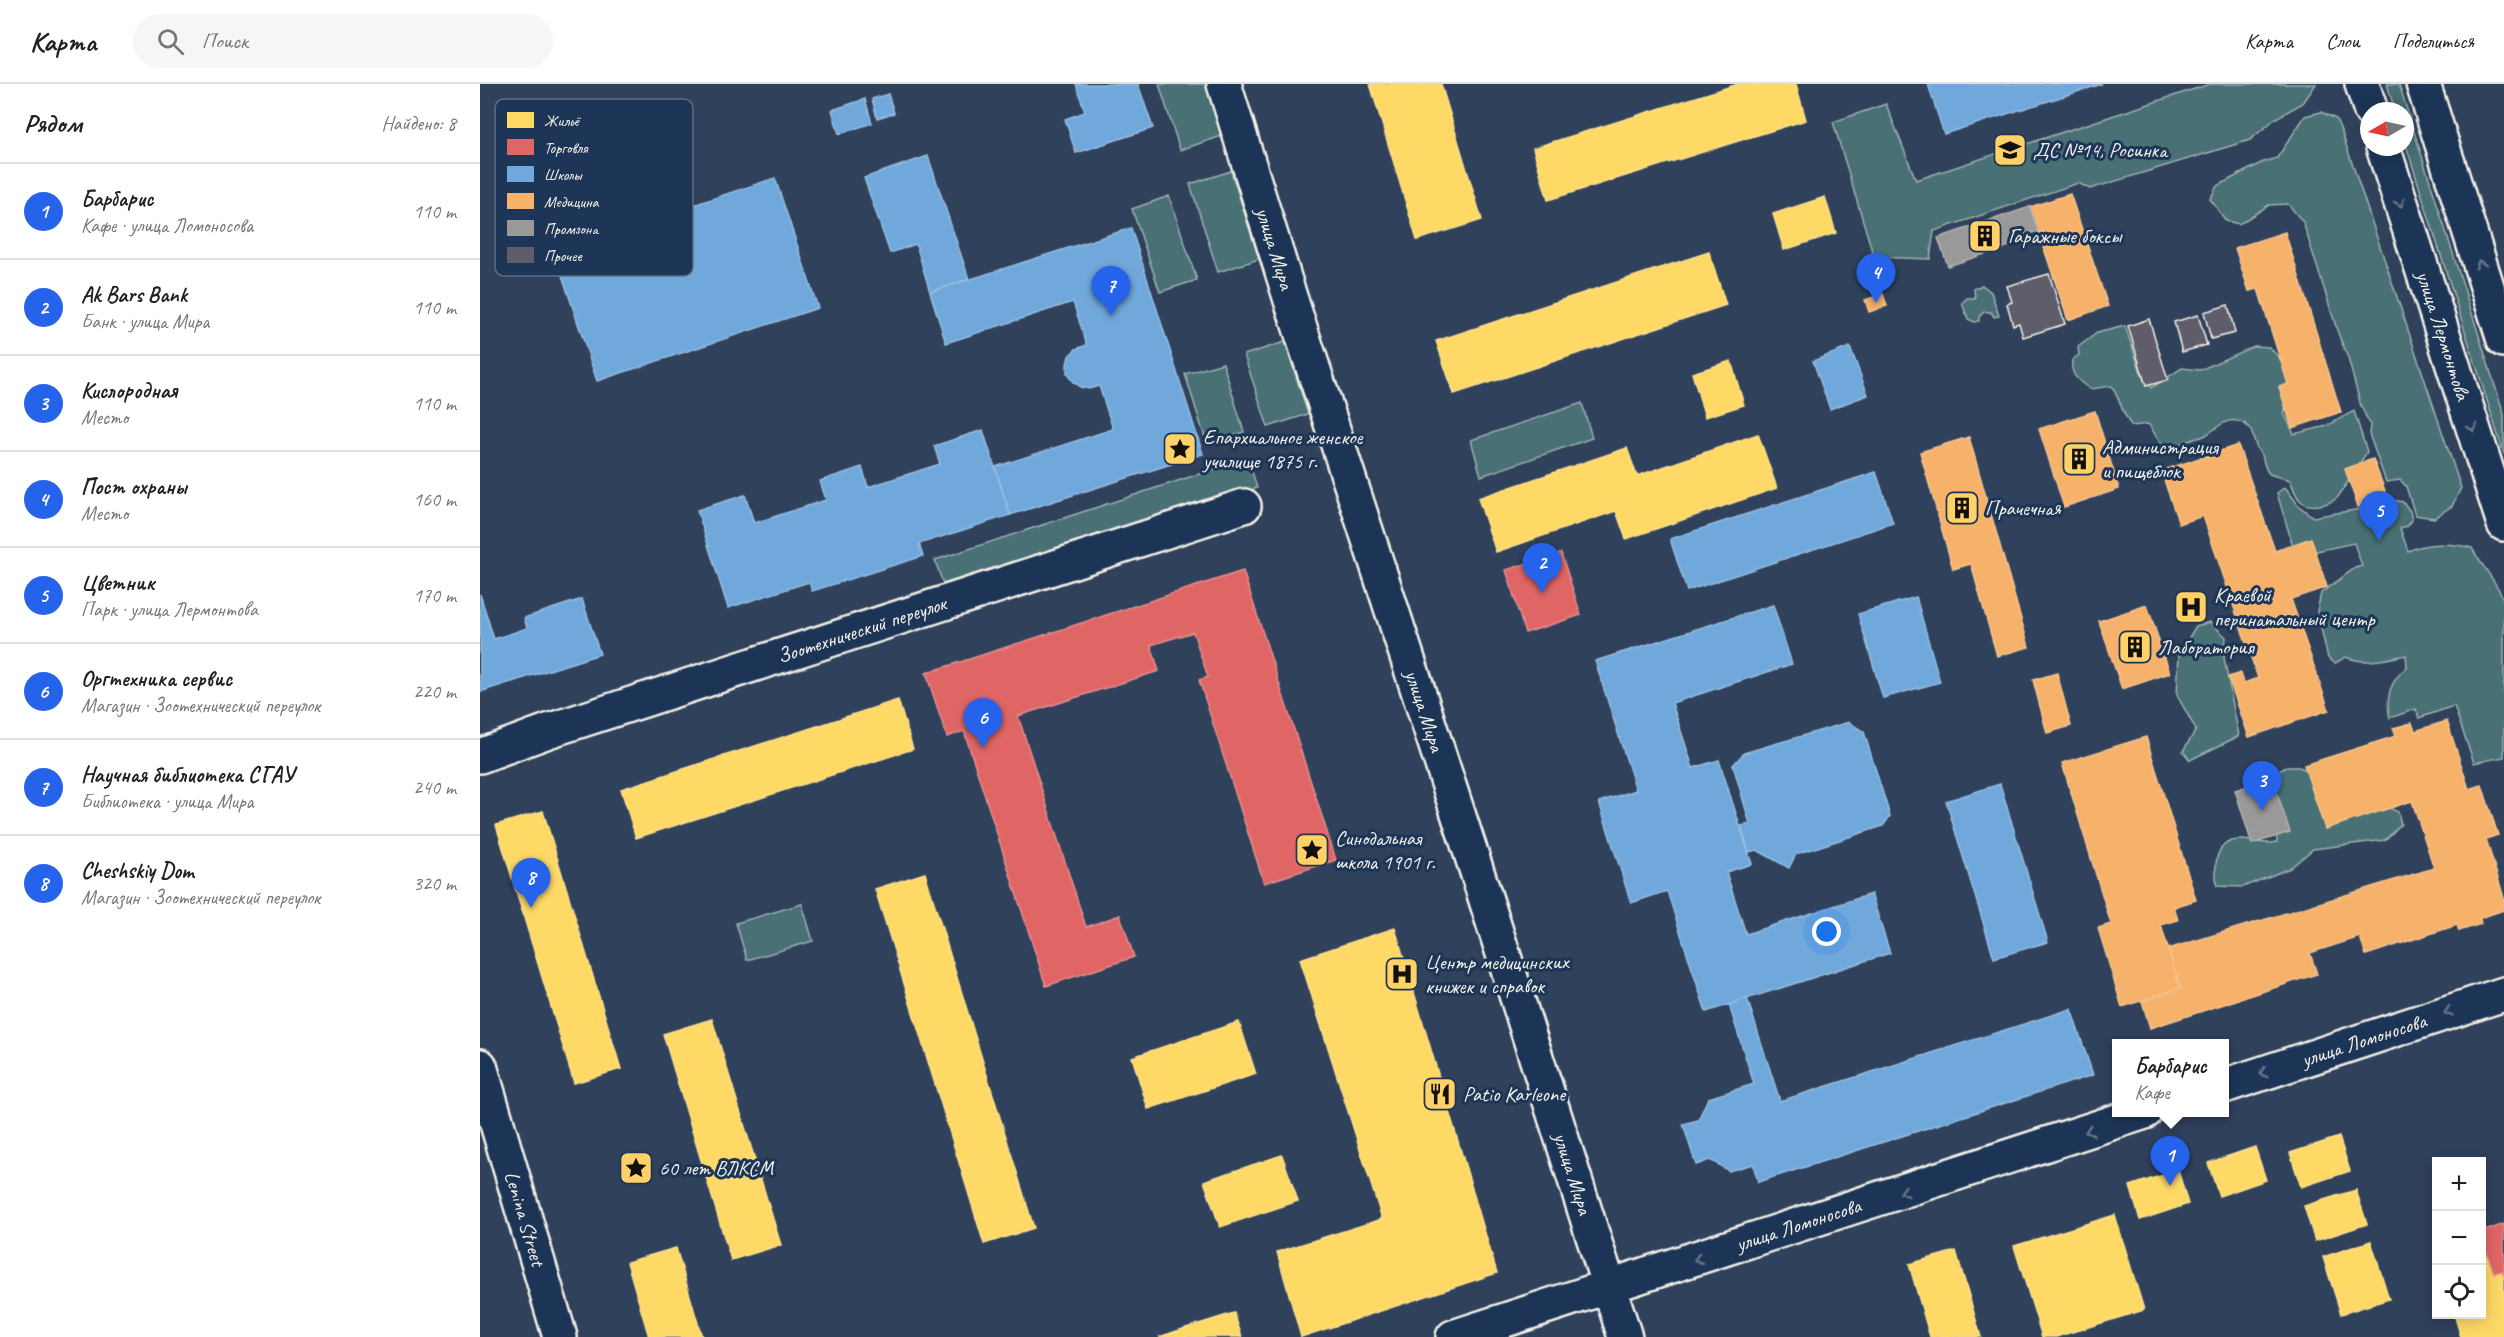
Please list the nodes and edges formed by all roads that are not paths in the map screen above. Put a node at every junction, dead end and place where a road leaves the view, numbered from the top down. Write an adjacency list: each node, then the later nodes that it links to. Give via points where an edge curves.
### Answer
1 (1224, 84): 14 (main road, улица Мира)
2 (2362, 84): 4 (main road)
3 (2423, 84): 6 (main road, one-way to 3)
4 (2368, 102)
5 (2385, 156): 8 (main road, улица Лермонтова, one-way to 8)
6 (2504, 340)
7 (1244, 506): 9 (main road, Зоотехнический переулок)
8 (2504, 524)
9 (480, 756)
10 (2504, 994): 12 (main road, улица Ломоносова, one-way to 12)
11 (480, 1066): 15 (main road, Lenina Street)
12 (2229, 1084)
13 (2133, 1117): 14 (main road, улица Ломоносова, one-way to 14)
14 (1609, 1288): 16 (main road, улица Ломоносова); 17 (main road, улица Мира)
15 (560, 1337)
16 (1453, 1337)
17 (1625, 1337)

